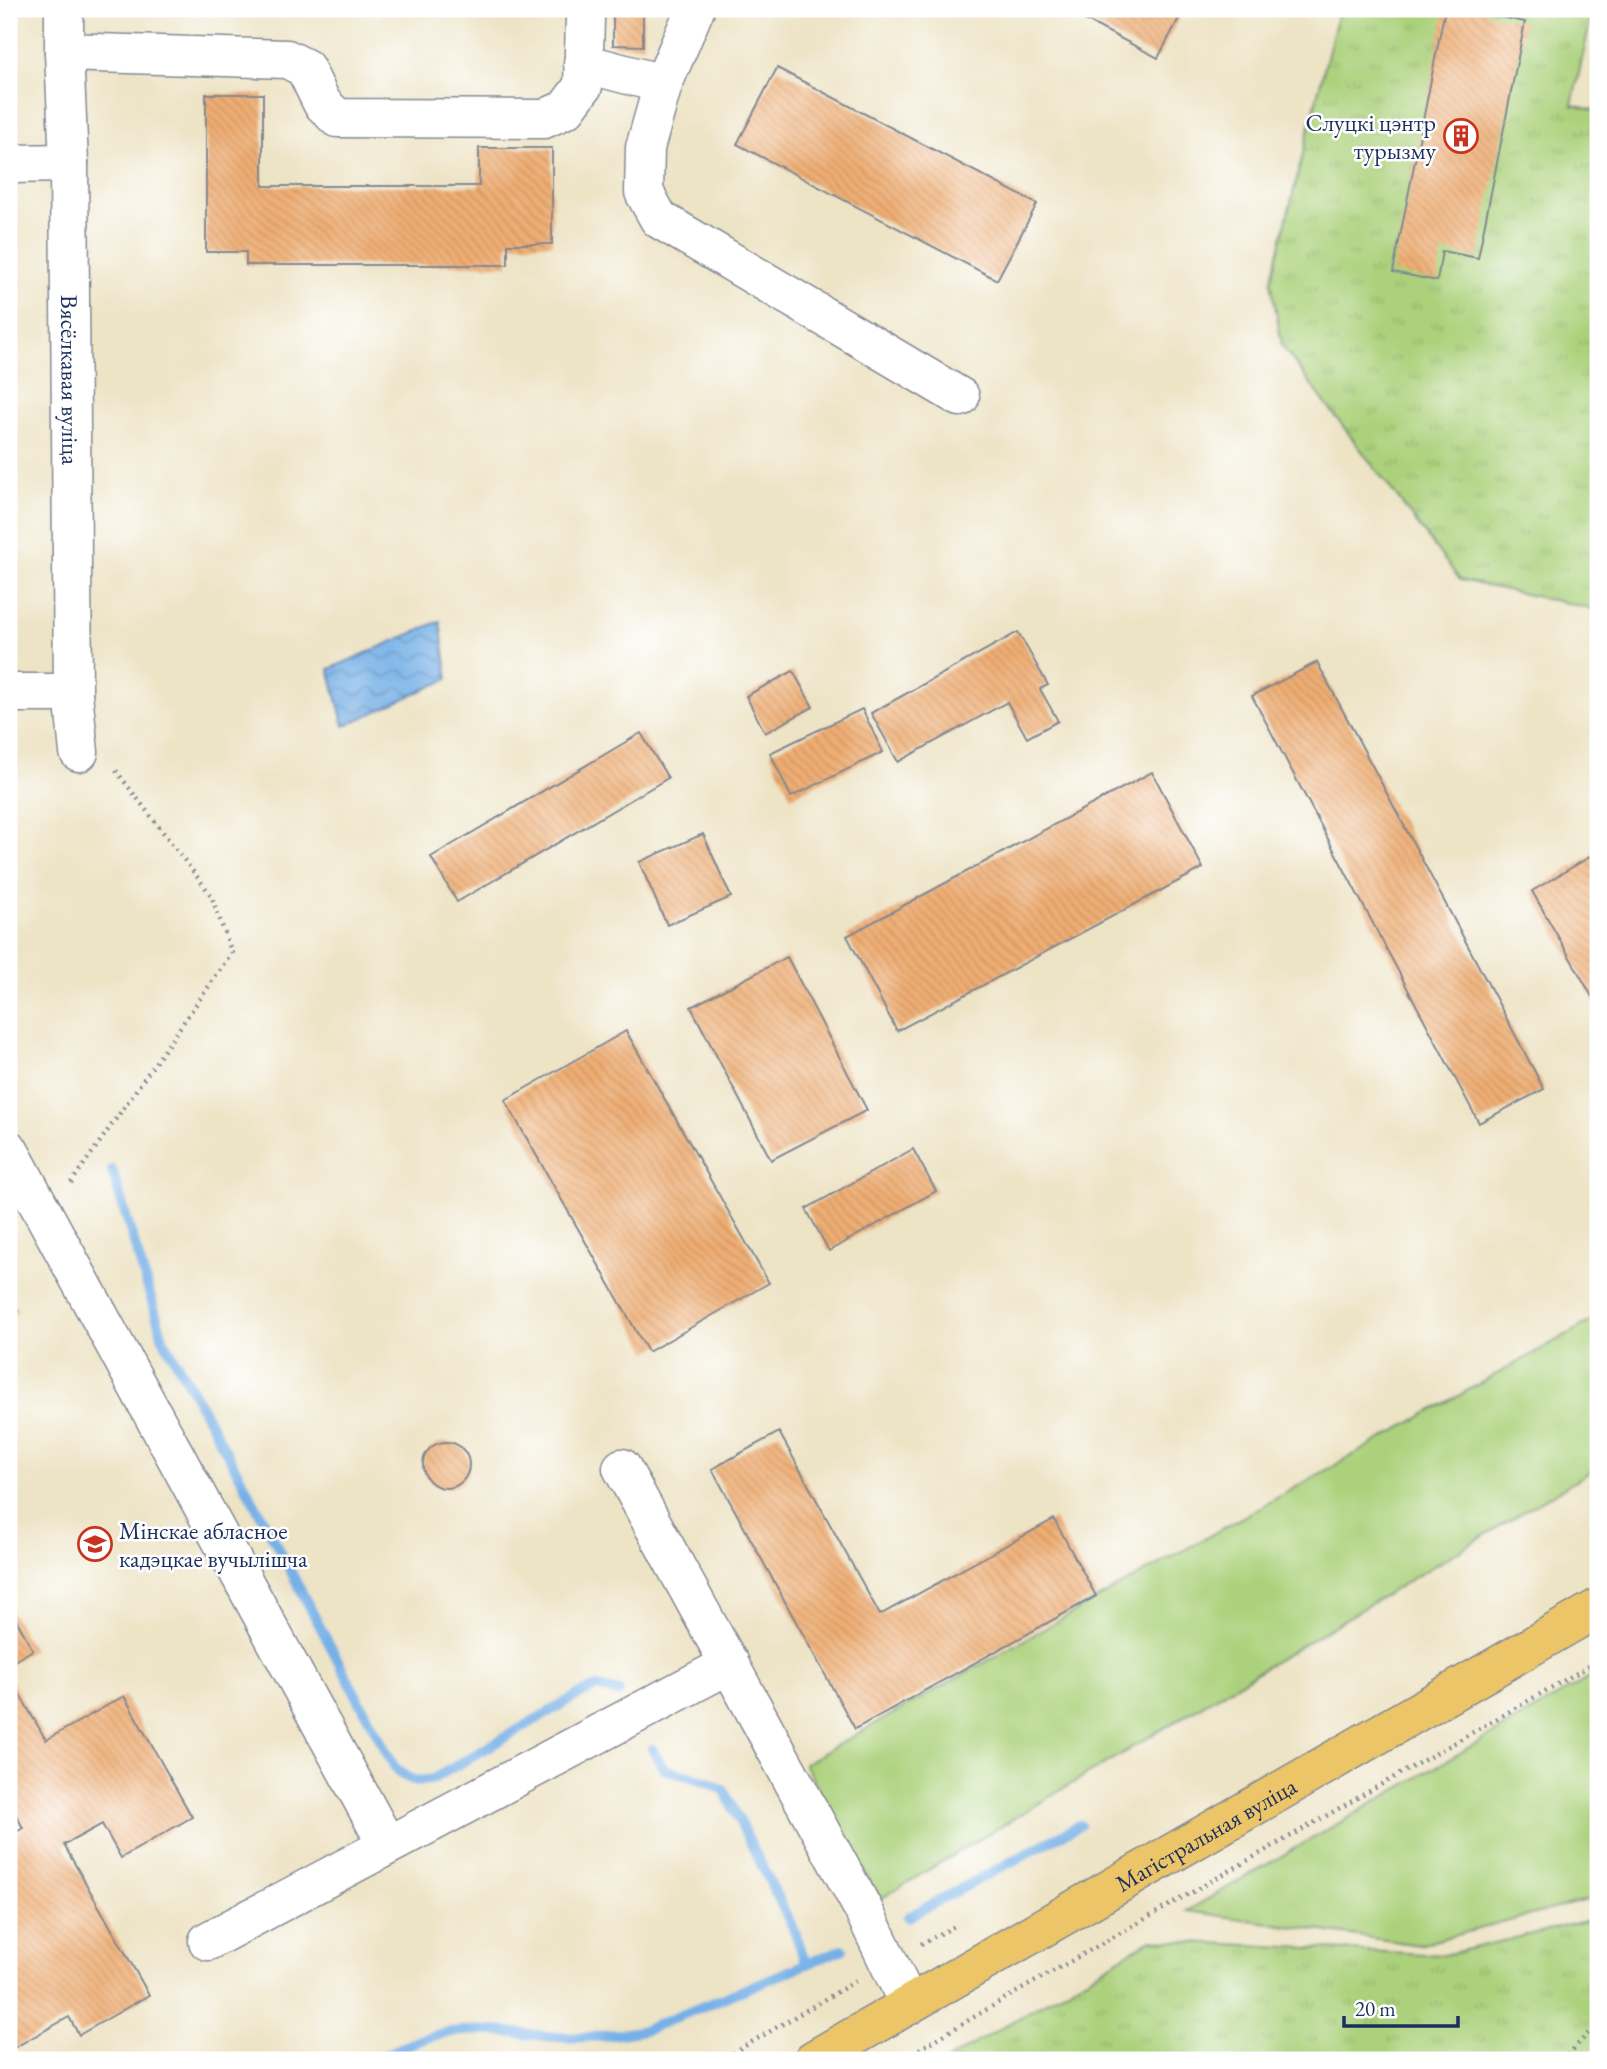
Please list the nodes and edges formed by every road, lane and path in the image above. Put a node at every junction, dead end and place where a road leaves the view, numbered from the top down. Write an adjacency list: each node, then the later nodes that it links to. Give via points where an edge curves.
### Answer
1 (64, 9): 4 (street, Вясёлкавая вуліца)
2 (695, 9): 6 (street)
3 (585, 19): 5 (street)
4 (64, 51): 5 (street, via 288,59 305,68 322,103 337,118 544,118 566,109 583,86); 7 (street, Вясёлкавая вуліца)
5 (583, 63): 6 (street)
6 (663, 84): 9 (street, via 645,148 644,170 644,192 659,219)
7 (69, 163): 8 (street); 11 (street, Вясёлкавая вуліца)
8 (9, 164)
9 (960, 397)
10 (9, 694): 11 (street)
11 (76, 721): 13 (path, via 211,895 232,953)
12 (9, 1150): 13 (street)
13 (47, 1219): 18 (street)
14 (622, 1468): 17 (street)
15 (1598, 1608): 22 (main road, Магістральная вуліца)
16 (1598, 1661): 26 (path)
17 (730, 1664): 18 (street); 21 (street)
18 (387, 1845): 20 (street)
19 (954, 1926): 21 (path)
20 (208, 1941)
21 (889, 1962): 22 (street); 24 (path)
22 (909, 2005): 25 (main road, Магістральная вуліца)
23 (1598, 2023): 27 (path)
24 (721, 2060)
25 (813, 2060)
26 (901, 2060)
27 (1563, 2060)

